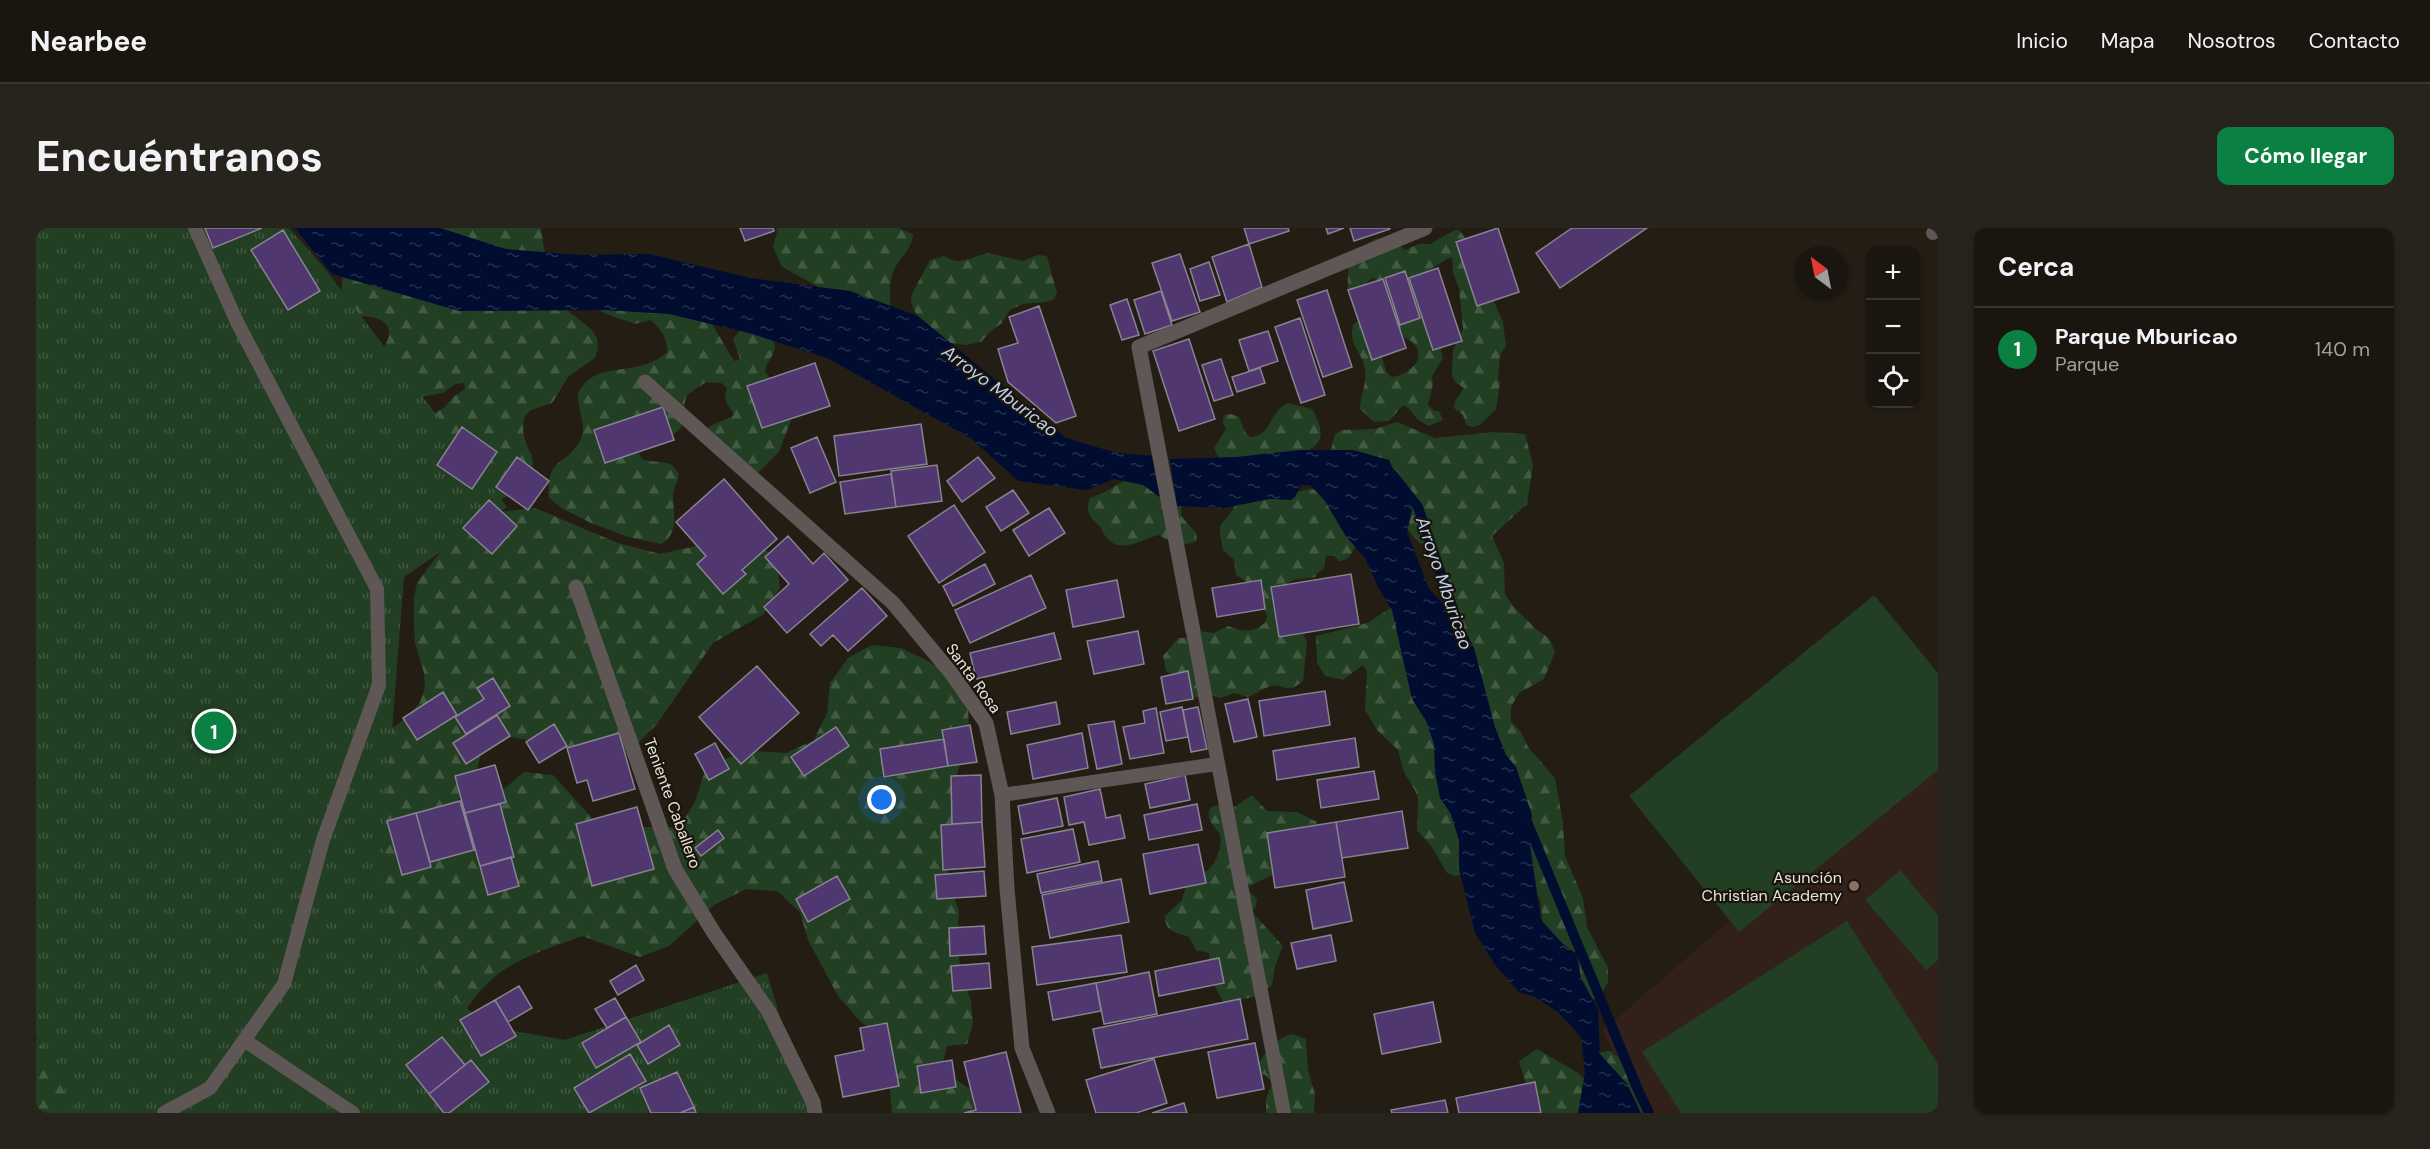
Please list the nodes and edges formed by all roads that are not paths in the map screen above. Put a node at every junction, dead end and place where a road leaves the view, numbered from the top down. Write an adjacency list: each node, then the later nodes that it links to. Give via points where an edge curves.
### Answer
1 (195, 228): 8 (lane, via 237,322 377,589 379,685 323,840 284,984)
2 (1425, 228): 5 (street, via 1139,348)
3 (645, 382): 7 (street, Santa Rosa, via 893,603 952,674 986,723)
4 (576, 586): 11 (street, Teniente Caballero, via 675,869 769,1012)
5 (1193, 631): 6 (lane)
6 (1217, 764): 7 (lane); 13 (lane)
7 (1002, 795): 12 (street, Santa Rosa, via 1022,1048)
8 (244, 1040): 9 (lane, via 210,1088); 10 (lane)
9 (164, 1113)
10 (353, 1113)
11 (815, 1113)
12 (1048, 1113)
13 (1284, 1113)

